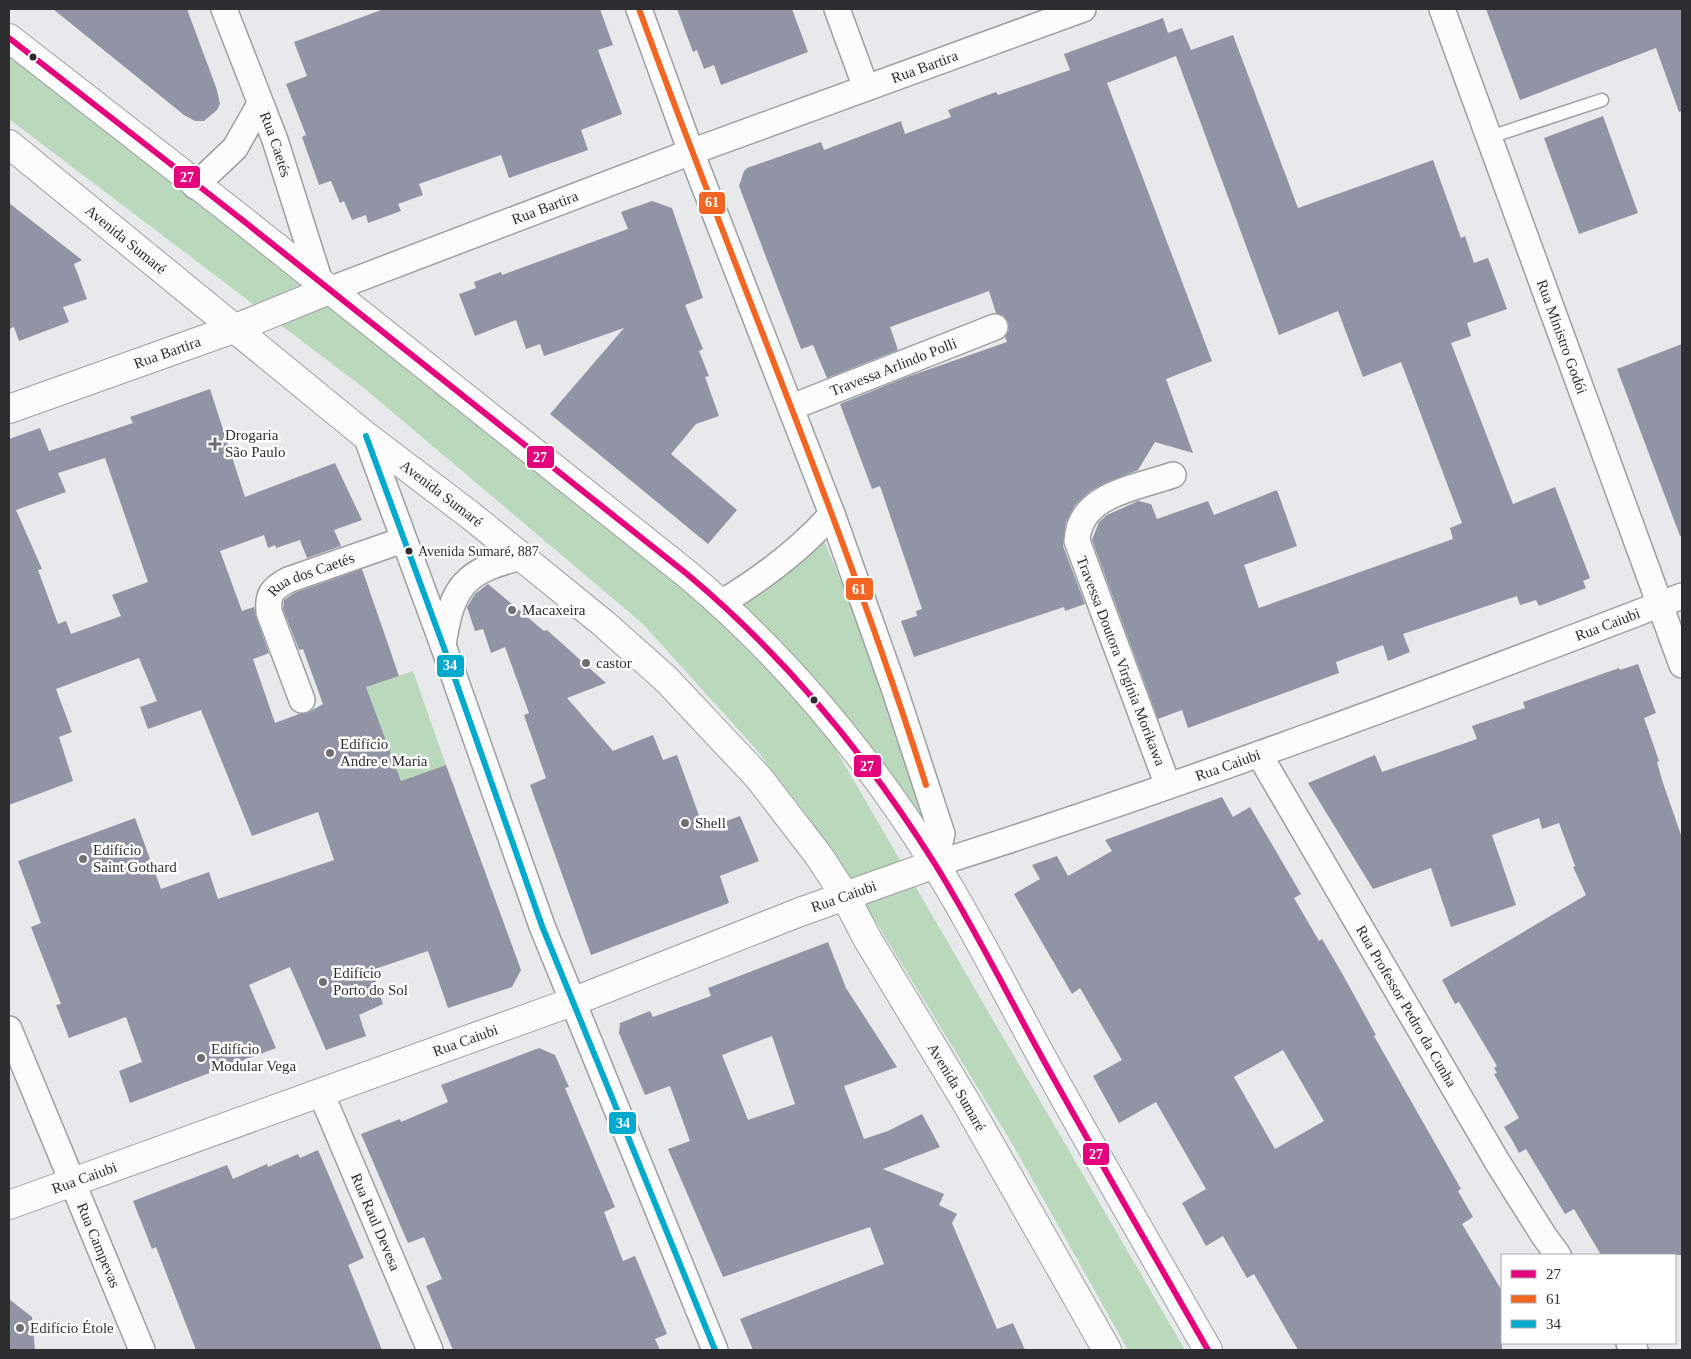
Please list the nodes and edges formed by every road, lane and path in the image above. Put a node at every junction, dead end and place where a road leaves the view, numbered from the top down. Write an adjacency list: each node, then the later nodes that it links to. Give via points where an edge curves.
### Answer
1 (224, 9): 10 (street, Rua Caetés)
2 (639, 9): 13 (street)
3 (837, 9): 8 (street)
4 (1083, 9): 6 (street, Rua Bartira)
5 (1442, 9): 11 (street, Rua Ministro Godói)
6 (1028, 18): 8 (street, Rua Bartira)
7 (9, 38): 14 (main road)
8 (866, 88): 13 (street, Rua Bartira)
9 (1602, 100): 11 (lane)
10 (260, 104): 14 (street, via 234,148); 15 (street, Rua Caetés)
11 (1490, 137): 25 (street, Rua Ministro Godói)
12 (9, 144): 17 (main road, Avenida Sumaré)
13 (691, 152): 15 (street, Rua Bartira); 18 (street)
14 (195, 186): 15 (main road)
15 (325, 286): 17 (main road, Rua Bartira); 26 (main road)
16 (995, 327): 18 (street, Travessa Arlindo Polli)
17 (236, 328): 19 (main road, Rua Bartira); 20 (main road, Avenida Sumaré)
18 (792, 407): 22 (street)
19 (9, 409)
20 (366, 436): 23 (street); 24 (main road, Avenida Sumaré)
21 (1173, 475): 31 (street, Travessa Doutora Virgínia Morikawa, via 1093,505 1081,520 1076,541)
22 (832, 514): 26 (street, via 776,568); 32 (street, via 942,834)
23 (403, 540): 27 (street); 29 (street, Rua dos Caetés, via 288,580 272,590 268,602 270,612)
24 (522, 557): 27 (street, via 472,574 448,612); 33 (main road, Avenida Sumaré, via 666,679 720,735 792,818)
25 (1671, 601): 28 (street, Rua Ministro Godói); 30 (street, Rua Caiubi)
26 (721, 603): 32 (main road, via 813,696)
27 (443, 645): 34 (street)
28 (1682, 665)
29 (302, 700)
30 (1259, 754): 31 (street, Rua Caiubi); 39 (street, Rua Professor Pedro da Cunha, via 1498,1163)
31 (1168, 786): 32 (street, Rua Caiubi)
32 (935, 864): 33 (main road, Rua Caiubi); 44 (main road)
33 (845, 896): 34 (main road, Rua Caiubi); 43 (main road, Avenida Sumaré)
34 (572, 1002): 36 (main road, Rua Caiubi); 42 (street)
35 (9, 1029): 37 (street, Rua Campevas)
36 (320, 1093): 37 (main road, Rua Caiubi); 41 (street, Rua Raul Devesa)
37 (72, 1181): 38 (main road, Rua Caiubi); 40 (street, Rua Campevas)
38 (9, 1205)
39 (1557, 1254)
40 (142, 1350)
41 (430, 1350)
42 (715, 1350)
43 (1107, 1350)
44 (1208, 1350)

